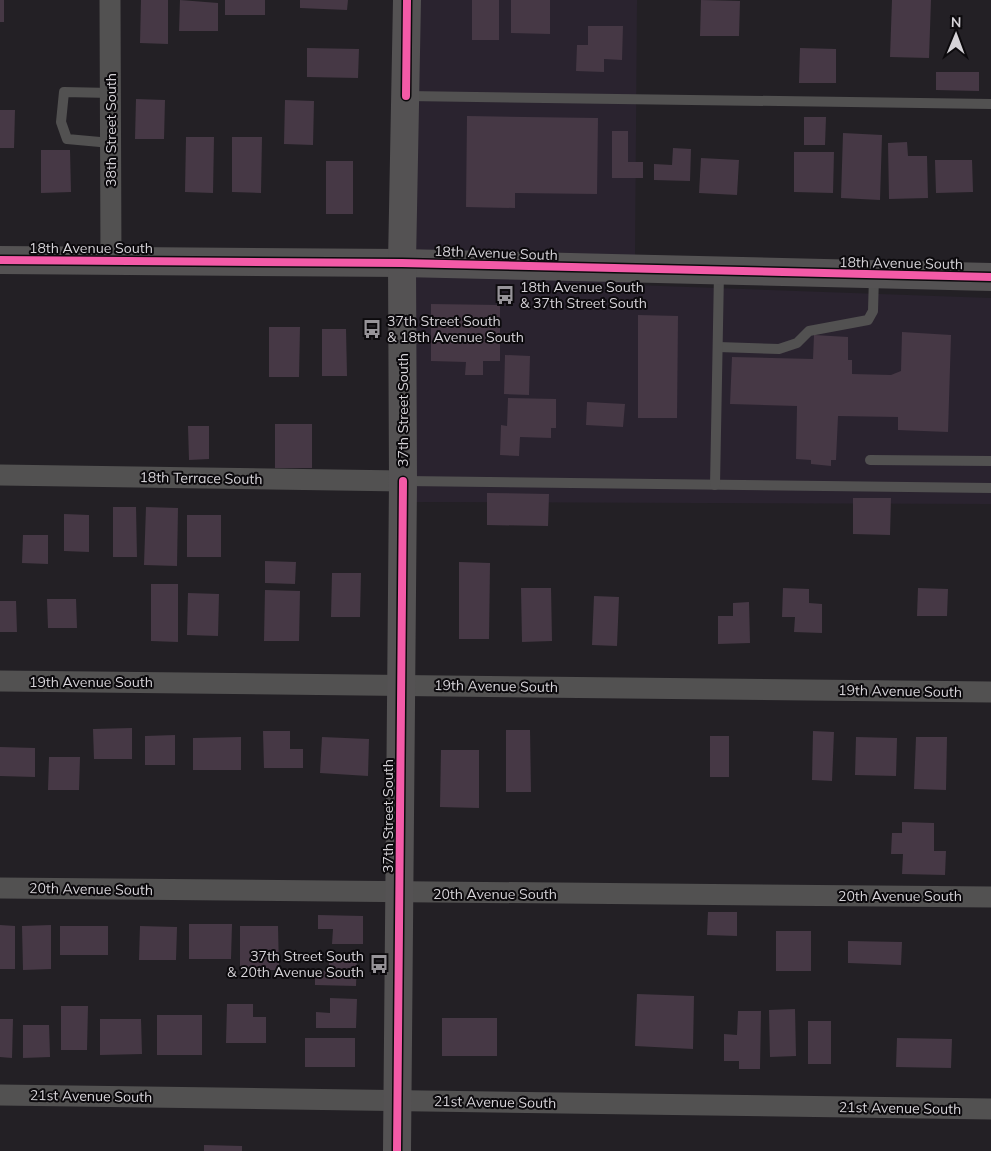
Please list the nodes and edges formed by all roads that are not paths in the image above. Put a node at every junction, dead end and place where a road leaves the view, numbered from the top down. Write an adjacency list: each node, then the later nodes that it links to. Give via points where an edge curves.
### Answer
1 (110, 0): 3 (street, 38th Street South)
2 (407, 0): 4 (street, 37th Street South)
3 (110, 93): 6 (street, 38th Street South); 6 (lane, via 64,92 60,122 67,139)
4 (406, 96): 5 (lane); 9 (street, 37th Street South)
5 (991, 104)
6 (111, 143): 8 (street, 38th Street South)
7 (0, 260): 8 (street, 18th Avenue South)
8 (111, 261): 9 (street, 18th Avenue South)
9 (402, 263): 10 (street, 18th Avenue South); 17 (street, 37th Street South)
10 (719, 272): 11 (street, 18th Avenue South); 13 (lane)
11 (874, 276): 12 (street, 18th Avenue South); 13 (lane, via 873,311 868,320 809,330 797,343 779,348)
12 (991, 277)
13 (718, 348): 18 (lane)
14 (870, 460): 15 (lane)
15 (991, 461)
16 (0, 475): 17 (street, 18th Terrace South)
17 (403, 481): 18 (lane); 21 (street, 37th Street South)
18 (715, 485): 19 (lane)
19 (991, 488)
20 (0, 681): 21 (street, 19th Avenue South)
21 (400, 684): 22 (street, 19th Avenue South); 24 (street, 37th Street South)
22 (991, 692)
23 (0, 888): 24 (street, 20th Avenue South)
24 (400, 893): 25 (street, 20th Avenue South); 27 (street, 37th Street South)
25 (991, 897)
26 (0, 1095): 27 (street, 21st Avenue South)
27 (396, 1101): 28 (street, 21st Avenue South); 29 (street, 37th Street South)
28 (991, 1109)
29 (397, 1151)

